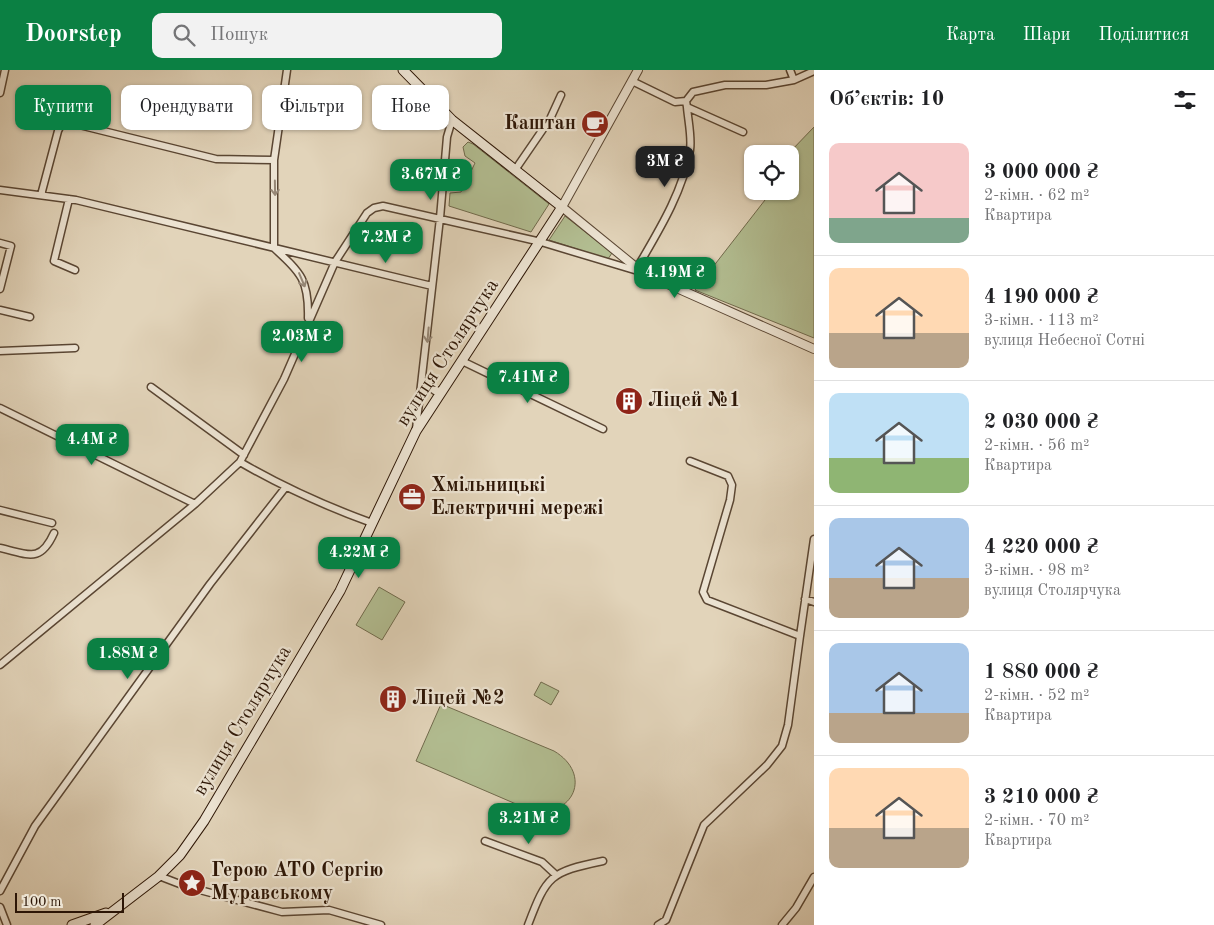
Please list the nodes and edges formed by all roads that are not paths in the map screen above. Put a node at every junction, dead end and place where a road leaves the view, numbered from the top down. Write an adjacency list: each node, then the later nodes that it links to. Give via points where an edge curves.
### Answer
1 (5, 70): 9 (street)
2 (287, 70): 14 (street)
3 (403, 70): 12 (main road)
4 (637, 70): 8 (street)
5 (790, 70): 7 (street)
6 (814, 71): 7 (street)
7 (794, 80): 11 (street, via 766,85 725,85 693,92)
8 (632, 81): 11 (street); 19 (street)
9 (0, 93)
10 (561, 96): 15 (street, via 550,119)
11 (686, 104): 13 (street); 26 (street, via 690,148 685,169)
12 (452, 120): 15 (main road); 20 (street, via 446,138)
13 (743, 132)
14 (274, 160): 17 (street, via 216,159 63,121); 23 (street, one-way to 23)
15 (515, 170): 19 (main road)
16 (0, 190): 17 (street)
17 (41, 195): 18 (street)
18 (69, 199): 23 (street); 25 (street, via 54,261)
19 (562, 207): 21 (main road, вулиця Столярчука); 26 (street)
20 (440, 218): 21 (street); 24 (street, via 383,206 374,208 367,213); 27 (street)
21 (541, 242): 26 (street); 35 (main road, вулиця Столярчука)
22 (0, 243): 28 (street, via 11,246)
23 (274, 248): 24 (street); 31 (street, one-way to 31, via 298,271 308,294)
24 (336, 262): 27 (street); 31 (street)
25 (75, 270)
26 (640, 270): 33 (street)
27 (432, 286): 36 (street, one-way to 36)
28 (0, 289)
29 (0, 310): 30 (street)
30 (30, 317)
31 (308, 321): 42 (street, via 284,379)
32 (75, 348): 34 (street)
33 (814, 349)
34 (0, 350)
35 (462, 361): 38 (main road, вулиця Столярчука); 40 (street)
36 (423, 382): 38 (street, via 435,391); 41 (street)
37 (151, 387): 42 (street)
38 (443, 390): 41 (main road, вулиця Столярчука)
39 (0, 408): 45 (street)
40 (603, 429)
41 (416, 431): 48 (main road, вулиця Столярчука)
42 (242, 458): 44 (street); 45 (street)
43 (690, 460): 54 (street, via 728,476 732,485 703,592 706,600)
44 (285, 488): 48 (street); 61 (street, via 210,584 34,826)
45 (195, 504): 55 (street)
46 (0, 510): 47 (street)
47 (52, 523)
48 (372, 523): 58 (main road, вулиця Столярчука, via 340,591 204,821 180,855)
49 (54, 533): 51 (street, via 48,548 41,552 30,554)
50 (814, 539): 52 (street)
51 (0, 548)
52 (805, 599): 53 (street); 54 (street)
53 (814, 602)
54 (800, 636): 69 (street, via 788,726 782,746 767,765 704,825 666,920)
55 (0, 665)
56 (485, 841): 59 (street, via 542,862)
57 (602, 861): 59 (street, via 567,869)
58 (159, 876): 63 (main road, вулиця Столярчука); 67 (street, via 282,912 329,910)
59 (556, 876): 68 (street, via 541,890)
60 (814, 877): 70 (street)
61 (0, 891)
62 (0, 907): 64 (street)
63 (111, 911): 65 (main road); 66 (main road)
64 (7, 925)
65 (72, 925)
66 (95, 925)
67 (381, 925)
68 (528, 925)
69 (658, 925)
70 (782, 925)

